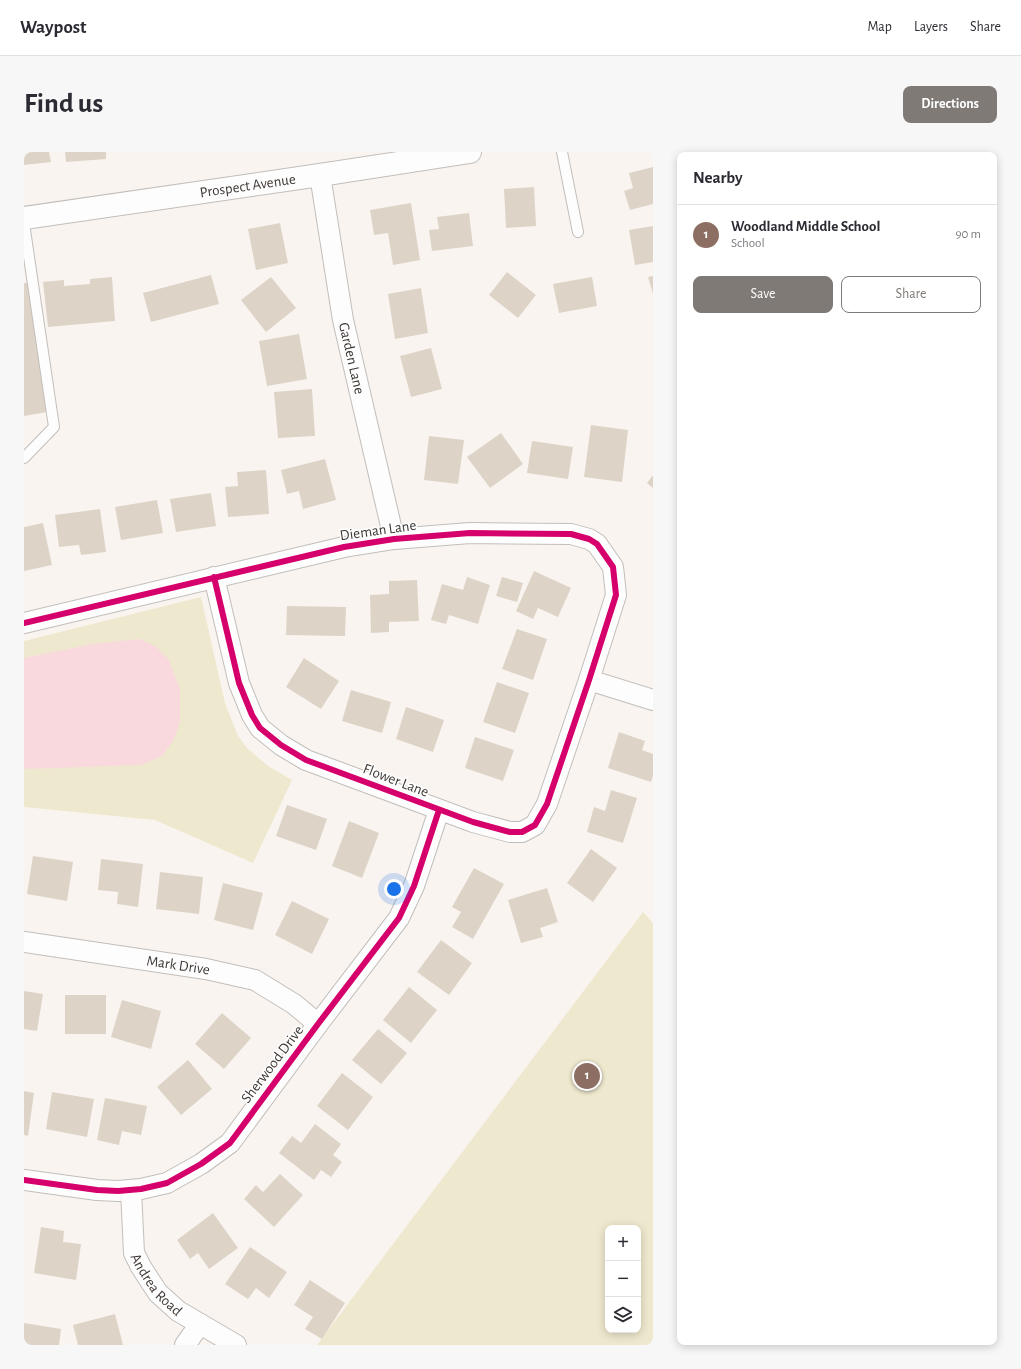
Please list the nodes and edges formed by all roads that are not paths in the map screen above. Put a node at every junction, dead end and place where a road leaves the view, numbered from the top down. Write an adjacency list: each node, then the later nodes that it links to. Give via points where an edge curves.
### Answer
1 (470, 152): 3 (street, Prospect Avenue)
2 (562, 152): 7 (lane)
3 (406, 157): 4 (street, Prospect Avenue)
4 (320, 175): 5 (street, Prospect Avenue); 9 (street, Garden Lane, via 343,320)
5 (24, 218)
6 (24, 223): 8 (lane, via 54,427)
7 (578, 232)
8 (24, 458)
9 (394, 539): 10 (street, Dieman Lane, via 344,547); 12 (street, Dieman Lane, via 470,533 571,534 589,539 596,544 613,567 616,595)
10 (214, 577): 11 (street, Dieman Lane); 14 (street, Flower Lane, via 239,683 252,716 260,728 306,760)
11 (24, 622)
12 (589, 680): 13 (street); 14 (street, Flower Lane, via 547,804 535,825 522,832 510,832)
13 (653, 700)
14 (439, 810): 16 (street, Sherwood Drive, via 414,886 399,918)
15 (24, 942): 16 (street, Mark Drive, via 206,969 255,980 294,1004)
16 (318, 1024): 18 (street, Sherwood Drive, via 230,1143 201,1164 167,1183)
17 (24, 1180): 18 (street, Sherwood Drive, via 97,1190)
18 (131, 1190): 19 (street, Andrea Road, via 134,1253 158,1293 178,1311)
19 (200, 1324): 20 (street); 21 (street, Andrea Road)
20 (185, 1345)
21 (236, 1345)

